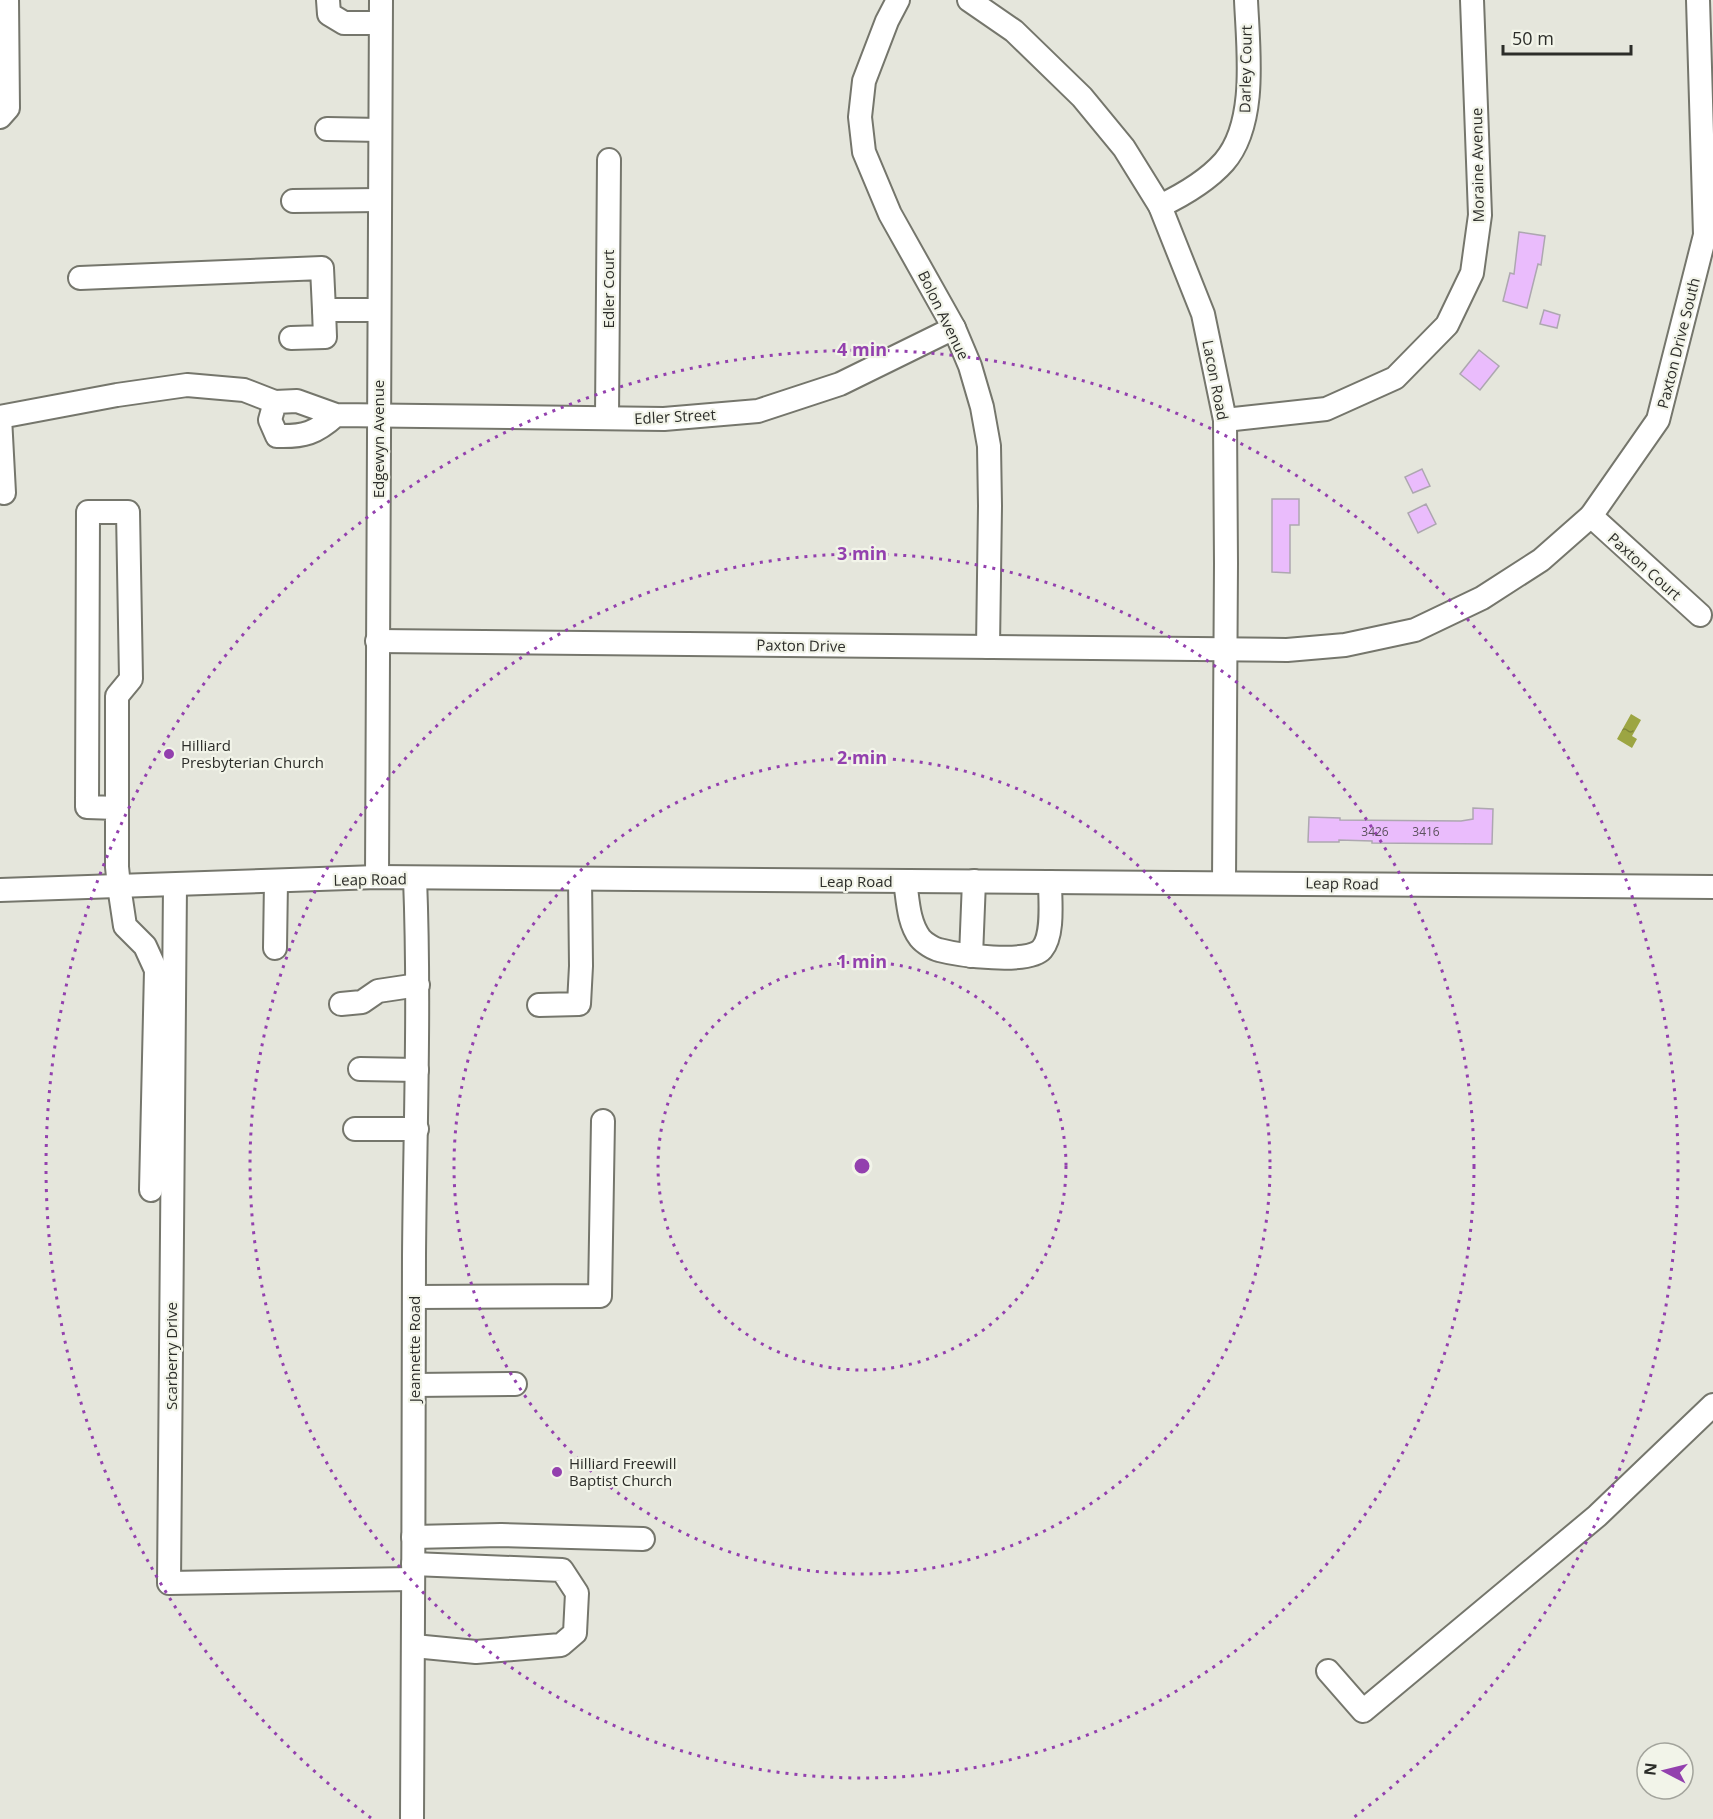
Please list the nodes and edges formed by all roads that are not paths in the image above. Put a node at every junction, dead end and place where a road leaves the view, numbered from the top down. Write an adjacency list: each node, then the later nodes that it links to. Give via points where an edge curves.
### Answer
1 (7, 0): 10 (street, via 8,108)
2 (328, 0): 9 (street, via 329,14 344,23)
3 (381, 0): 9 (street, Edgewyn Avenue)
4 (898, 0): 20 (street, Bolon Avenue, via 864,81 860,117 864,152 890,214)
5 (969, 0): 16 (street, Lacon Road, via 1014,31 1082,97 1124,148)
6 (1246, 0): 16 (street, Darley Court, via 1247,91 1244,123 1236,143 1208,177)
7 (1472, 0): 26 (street, Moraine Avenue, via 1480,215 1472,273 1447,325 1395,378 1326,409)
8 (1698, 0): 28 (street, Paxton Drive South, via 1705,235 1658,420)
9 (380, 23): 12 (street, Edgewyn Avenue)
10 (0, 117)
11 (327, 129): 12 (street)
12 (380, 130): 14 (street, Edgewyn Avenue)
13 (609, 160): 25 (street, Edler Court)
14 (379, 200): 15 (street); 19 (street, Edgewyn Avenue)
15 (293, 201)
16 (1160, 206): 26 (street, Lacon Road, via 1203,314)
17 (80, 278): 18 (street, via 322,268)
18 (324, 310): 19 (street); 21 (street, via 325,337)
19 (379, 310): 24 (street, Edgewyn Avenue)
20 (954, 328): 25 (street, Edler Street, via 840,384 758,411 663,420); 31 (street, Bolon Avenue, via 982,407 988,446)
21 (291, 338)
22 (275, 402): 23 (street, Edler Street, via 297,401); 23 (street, via 270,420 277,436 296,437 319,430); 27 (street, Edler Street, via 244,390 186,386 0,417)
23 (336, 415): 24 (street, Edler Street)
24 (379, 416): 25 (street, Edler Street); 30 (street, Edgewyn Avenue)
25 (607, 418)
26 (1225, 420): 32 (street, Lacon Road)
27 (4, 493)
28 (1591, 516): 29 (street, Paxton Court); 32 (street, Paxton Drive South, via 1541,560 1482,598 1415,630 1345,645)
29 (1700, 615)
30 (377, 641): 31 (street, Paxton Drive); 34 (street, Edgewyn Avenue)
31 (988, 647): 32 (street, Paxton Drive)
32 (1226, 650): 41 (street, Lacon Road)
33 (117, 808): 33 (street, via 117,696 131,679 128,512 88,512 87,807); 43 (street)
34 (376, 877): 35 (street, Leap Road); 37 (street, Leap Road)
35 (415, 878): 36 (street, Leap Road); 48 (street, Jeannette Road)
36 (580, 879): 38 (street, Leap Road); 50 (street, via 579,1004)
37 (276, 881): 42 (street, Leap Road); 46 (street)
38 (905, 881): 39 (street, Leap Road); 47 (street, via 910,917 921,939 937,950)
39 (974, 881): 40 (street, Leap Road); 47 (street)
40 (1050, 882): 41 (street, Leap Road); 47 (street, via 1047,941 1041,952 1026,957)
41 (1224, 882): 44 (street, Leap Road)
42 (175, 885): 43 (street, Leap Road); 63 (street, Scarberry Drive, via 169,1583)
43 (119, 886): 45 (street, Leap Road); 56 (street, via 125,926 145,946 156,970)
44 (1713, 886)
45 (0, 890)
46 (275, 948)
47 (971, 956)
48 (418, 985): 49 (street, via 378,991 362,1002); 52 (street, Jeannette Road)
49 (341, 1004)
50 (538, 1005)
51 (360, 1069): 52 (street)
52 (417, 1070): 55 (street, Jeannette Road)
53 (603, 1121): 57 (street, via 600,1296)
54 (355, 1129): 55 (street)
55 (417, 1129): 57 (street, Jeannette Road)
56 (151, 1190)
57 (414, 1297): 58 (street, Jeannette Road)
58 (414, 1384): 59 (street); 61 (street, Jeannette Road)
59 (515, 1384)
60 (1713, 1405): 65 (street, via 1596,1516 1363,1711)
61 (413, 1537): 62 (street, via 501,1534); 63 (street, Jeannette Road)
62 (643, 1539)
63 (413, 1571): 64 (street, Jeannette Road); 64 (street, via 562,1570 577,1593 575,1633 561,1645 476,1652)
64 (414, 1646): 66 (street, Jeannette Road)
65 (1328, 1671)
66 (412, 1819)

